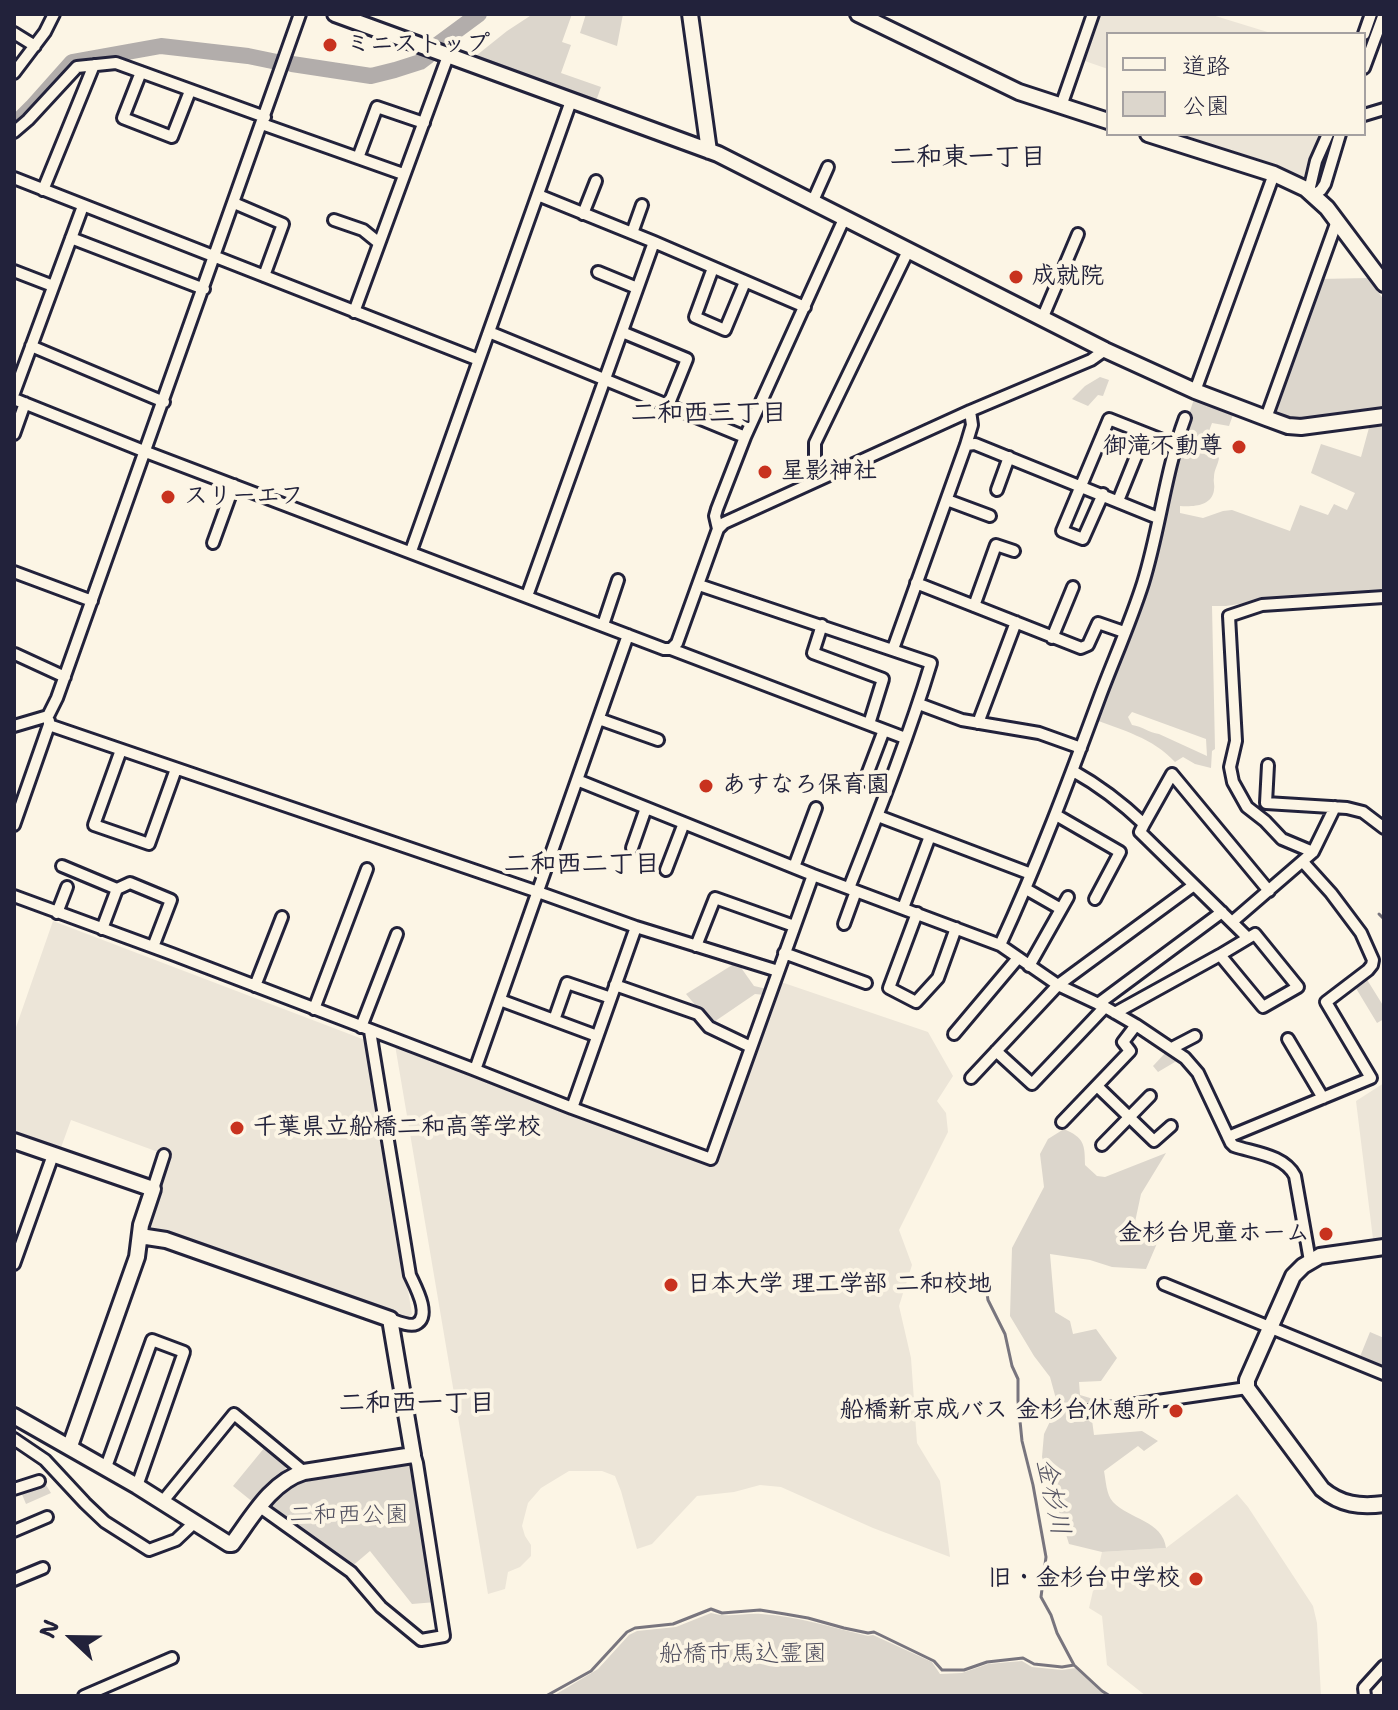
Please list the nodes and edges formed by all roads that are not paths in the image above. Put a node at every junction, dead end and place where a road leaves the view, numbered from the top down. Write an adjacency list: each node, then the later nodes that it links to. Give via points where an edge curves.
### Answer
1 (54, 14): 9 (street)
2 (300, 14): 19 (street)
3 (335, 14): 10 (street)
4 (690, 14): 25 (street)
5 (858, 14): 17 (street, via 995,82)
6 (1093, 14): 17 (street)
7 (1384, 14): 11 (street)
8 (14, 33): 9 (street)
9 (35, 46): 14 (street)
10 (448, 56): 16 (street); 20 (street)
11 (1366, 63)
12 (94, 65): 13 (street, via 116,63); 21 (street, via 77,67); 32 (street)
13 (141, 72): 15 (street); 15 (street, via 123,118 172,137)
14 (14, 73)
15 (190, 91): 19 (street)
16 (571, 101): 25 (street); 34 (street)
17 (1061, 106): 18 (street)
18 (1106, 120)
19 (264, 121): 26 (street); 35 (street)
20 (424, 123): 26 (street, via 377,107); 28 (street)
21 (14, 132)
22 (1154, 136): 29 (street)
23 (1327, 136): 33 (street)
24 (1339, 136): 33 (street, via 1325,184)
25 (709, 151): 36 (street)
26 (358, 158): 28 (street)
27 (828, 167): 36 (street)
28 (403, 174): 47 (street)
29 (1274, 174): 33 (street); 69 (street)
30 (14, 178): 32 (street)
31 (596, 181): 39 (street)
32 (43, 190): 38 (street)
33 (1311, 193): 42 (street)
34 (538, 195): 39 (street); 62 (street)
35 (234, 203): 49 (street); 53 (street, via 283,224)
36 (812, 203): 40 (street)
37 (642, 205): 43 (street)
38 (83, 206): 45 (street); 49 (street)
39 (583, 214): 43 (street)
40 (844, 219): 48 (street); 59 (street)
41 (334, 220): 47 (street, via 363,230)
42 (1337, 221): 55 (street); 76 (street)
43 (632, 233): 46 (street)
44 (1078, 234): 61 (street)
45 (71, 238): 56 (street); 58 (street)
46 (654, 242): 50 (street); 57 (street)
47 (379, 243): 60 (street)
48 (908, 251): 61 (street); 84 (street, via 815,443)
49 (215, 257): 53 (street); 58 (street)
50 (713, 268): 54 (street); 54 (street, via 695,317 725,330)
51 (14, 271): 56 (street)
52 (598, 272): 57 (street)
53 (264, 276): 60 (street)
54 (745, 282): 59 (street)
55 (1384, 284)
56 (53, 286): 64 (street)
57 (637, 288): 63 (street)
58 (204, 289): 71 (street)
59 (805, 307): 79 (street)
60 (354, 312): 67 (street)
61 (1042, 319): 65 (street)
62 (489, 332): 67 (street); 68 (street)
63 (622, 332): 68 (street); 72 (street, via 687,359)
64 (30, 350): 66 (street); 70 (street); 71 (street)
65 (1105, 350): 69 (street); 73 (street)
66 (15, 355)
67 (479, 360): 95 (street)
68 (604, 380): 72 (street); 102 (street)
69 (1195, 391): 76 (street)
70 (18, 399): 77 (street); 82 (street)
71 (164, 402): 82 (street)
72 (668, 406): 79 (street)
73 (970, 411): 80 (street); 84 (street)
74 (1384, 416): 76 (street, via 1301,427)
75 (1185, 418): 81 (street)
76 (1266, 418)
77 (14, 434)
78 (1145, 434): 81 (street); 86 (street, via 1109,419); 90 (street)
79 (745, 437): 93 (street, via 717,509)
80 (966, 445): 83 (street); 89 (street)
81 (1175, 445): 92 (street)
82 (146, 452): 85 (street); 104 (street)
83 (1009, 457): 86 (street); 87 (street)
84 (818, 480): 93 (street)
85 (234, 485): 94 (street); 95 (street)
86 (1081, 485): 88 (street); 88 (street, via 1062,531 1083,539)
87 (997, 490)
88 (1103, 494): 90 (street)
89 (947, 500): 91 (street); 99 (street)
90 (1118, 501): 92 (street)
91 (990, 516)
92 (1158, 518): 109 (street, via 1156,540)
93 (718, 529): 100 (street)
94 (213, 543)
95 (411, 551): 102 (street)
96 (1014, 551): 105 (street, via 996,545)
97 (14, 572): 104 (street)
98 (618, 580): 107 (street)
99 (916, 583): 105 (street); 113 (street)
100 (699, 585): 108 (street); 112 (street)
101 (1073, 587): 111 (street)
102 (527, 596): 107 (street)
103 (1384, 597): 143 (street, via 1262,605 1229,616 1233,782 1247,807 1282,839)
104 (92, 601): 115 (street)
105 (974, 606): 106 (street)
106 (1016, 622): 111 (street); 119 (street)
107 (603, 625): 110 (street)
108 (822, 625): 113 (street); 120 (street, via 813,653 883,679)
109 (1124, 632): 111 (street, via 1098,623 1085,648); 125 (street)
110 (628, 635): 112 (street); 117 (street)
111 (1052, 638)
112 (671, 649): 120 (street)
113 (893, 649): 116 (street, via 931,663)
114 (15, 654): 115 (street)
115 (65, 677): 118 (street)
116 (919, 704): 119 (street); 123 (street)
117 (599, 719): 124 (street); 130 (street)
118 (49, 720): 121 (street); 126 (street); 139 (street)
119 (978, 723): 125 (street, via 1039,733)
120 (869, 724): 122 (street)
121 (14, 726)
122 (884, 730): 123 (street); 131 (street, via 865,780)
123 (905, 738): 131 (street)
124 (658, 740)
125 (1081, 748): 129 (street)
126 (121, 750): 128 (street); 128 (street, via 94,825 149,844)
127 (1268, 765): 132 (street, via 1266,803)
128 (176, 769): 157 (street)
129 (1073, 771): 135 (street); 138 (street, via 1120,801)
130 (577, 780): 133 (street); 157 (street)
131 (887, 789): 136 (street)
132 (1335, 807): 140 (street, via 1359,810); 143 (street)
133 (646, 808): 137 (street); 142 (street)
134 (816, 808): 146 (street)
135 (1056, 815): 149 (street); 160 (street, via 1120,852)
136 (878, 816): 141 (street); 154 (street)
137 (684, 823): 146 (street); 148 (street)
138 (1144, 824): 151 (street, via 1140,832); 156 (street, via 1172,774)
139 (14, 825)
140 (1384, 828)
141 (930, 836): 149 (street); 161 (street)
142 (632, 848)
143 (1313, 852): 144 (street)
144 (1303, 862): 156 (street); 206 (street, via 1361,933 1373,960 1368,970 1326,1002 1371,1078)
145 (62, 866): 153 (street)
146 (794, 867): 150 (street)
147 (367, 869): 190 (street)
148 (666, 870)
149 (1031, 874): 155 (street)
150 (813, 875): 154 (street); 169 (street)
151 (1194, 885): 163 (street); 185 (street)
152 (67, 887): 164 (street)
153 (117, 889): 172 (street); 177 (street, via 130,883 171,900)
154 (853, 889): 161 (street); 168 (street)
155 (1026, 889): 162 (street); 175 (street)
156 (1269, 891): 167 (street)
157 (538, 892): 170 (street); 188 (street)
158 (14, 896): 164 (street)
159 (1068, 897): 162 (street)
160 (1095, 899)
161 (903, 908): 165 (street)
162 (1061, 909): 181 (street)
163 (1222, 912): 167 (street); 189 (street)
164 (57, 913): 172 (street)
165 (917, 913): 171 (street); 171 (street, via 889,988 916,1002 938,978)
166 (282, 917): 186 (street)
167 (1232, 922): 174 (street)
168 (844, 924)
169 (794, 926): 176 (street, via 715,898); 178 (street)
170 (636, 927): 176 (street); 184 (street)
171 (956, 928): 175 (street)
172 (102, 929): 177 (street)
173 (397, 934): 194 (street)
174 (1248, 938): 179 (street); 179 (street, via 1255,934 1298,987 1263,1007)
175 (1000, 945): 180 (street)
176 (696, 946): 182 (street)
177 (153, 947): 186 (street)
178 (784, 953): 182 (street); 183 (street)
179 (1220, 955): 191 (street)
180 (1018, 958): 181 (street); 195 (street)
181 (1029, 966): 185 (street)
182 (778, 971): 199 (street)
183 (866, 983)
184 (615, 985): 187 (street); 199 (street, via 698,1014 709,1027)
185 (1058, 985): 189 (street); 201 (street)
186 (255, 986): 190 (street)
187 (611, 998): 192 (street, via 567,983); 196 (street)
188 (500, 1000): 192 (street); 202 (street)
189 (1101, 1005): 191 (street); 201 (street, via 1032,1084)
190 (314, 1009): 194 (street)
191 (1115, 1013): 193 (street)
192 (554, 1020): 196 (street)
193 (1136, 1025): 200 (street); 204 (street, via 1123,1042 1130,1051)
194 (366, 1029): 202 (street); 222 (street, via 410,1275 423,1306 415,1325)
195 (954, 1034)
196 (597, 1036): 207 (street)
197 (1195, 1036): 200 (street)
198 (1288, 1039): 206 (street)
199 (751, 1047): 207 (street, via 711,1159)
200 (1172, 1048): 211 (street, via 1198,1073)
201 (996, 1051): 203 (street)
202 (473, 1069): 207 (street)
203 (971, 1078)
204 (1097, 1086): 208 (street); 209 (street)
205 (1150, 1096): 208 (street)
206 (1323, 1098): 211 (street)
207 (572, 1108)
208 (1129, 1117): 210 (street, via 1154,1141); 213 (street)
209 (1062, 1122)
210 (1171, 1126)
211 (1228, 1137): 219 (street, via 1234,1146 1290,1167)
212 (14, 1141): 214 (street)
213 (1102, 1145)
214 (53, 1155): 216 (street); 220 (street)
215 (164, 1155): 216 (street)
216 (153, 1189): 217 (street)
217 (140, 1236): 222 (street, via 166,1240); 229 (street)
218 (1384, 1247): 219 (street)
219 (1310, 1261): 223 (street, via 1293,1276)
220 (14, 1264)
221 (1164, 1284): 223 (street)
222 (390, 1319): 230 (street)
223 (1270, 1326): 224 (street); 225 (street)
224 (1384, 1374)
225 (1247, 1388): 226 (street); 237 (street, via 1332,1498 1357,1505)
226 (1082, 1412)
227 (14, 1416): 229 (street)
228 (14, 1439): 240 (street, via 45,1460 105,1522 149,1550 176,1540)
229 (70, 1446): 231 (street)
230 (414, 1453): 232 (street); 238 (street, via 444,1636 421,1640 381,1607 351,1572)
231 (106, 1467): 234 (street); 234 (street, via 152,1340 184,1352)
232 (304, 1472): 236 (street, via 234,1414); 238 (street, via 281,1483)
233 (39, 1481): 235 (street)
234 (137, 1486): 236 (street)
235 (14, 1489)
236 (163, 1501): 240 (street)
237 (1384, 1504)
238 (260, 1507): 240 (street, via 232,1544)
239 (47, 1517): 241 (street)
240 (195, 1522)
241 (14, 1531)
242 (43, 1568): 243 (street)
243 (14, 1580)
244 (172, 1658): 246 (street)
245 (1384, 1666): 247 (street, via 1364,1688)
246 (84, 1696)
247 (1365, 1696)

